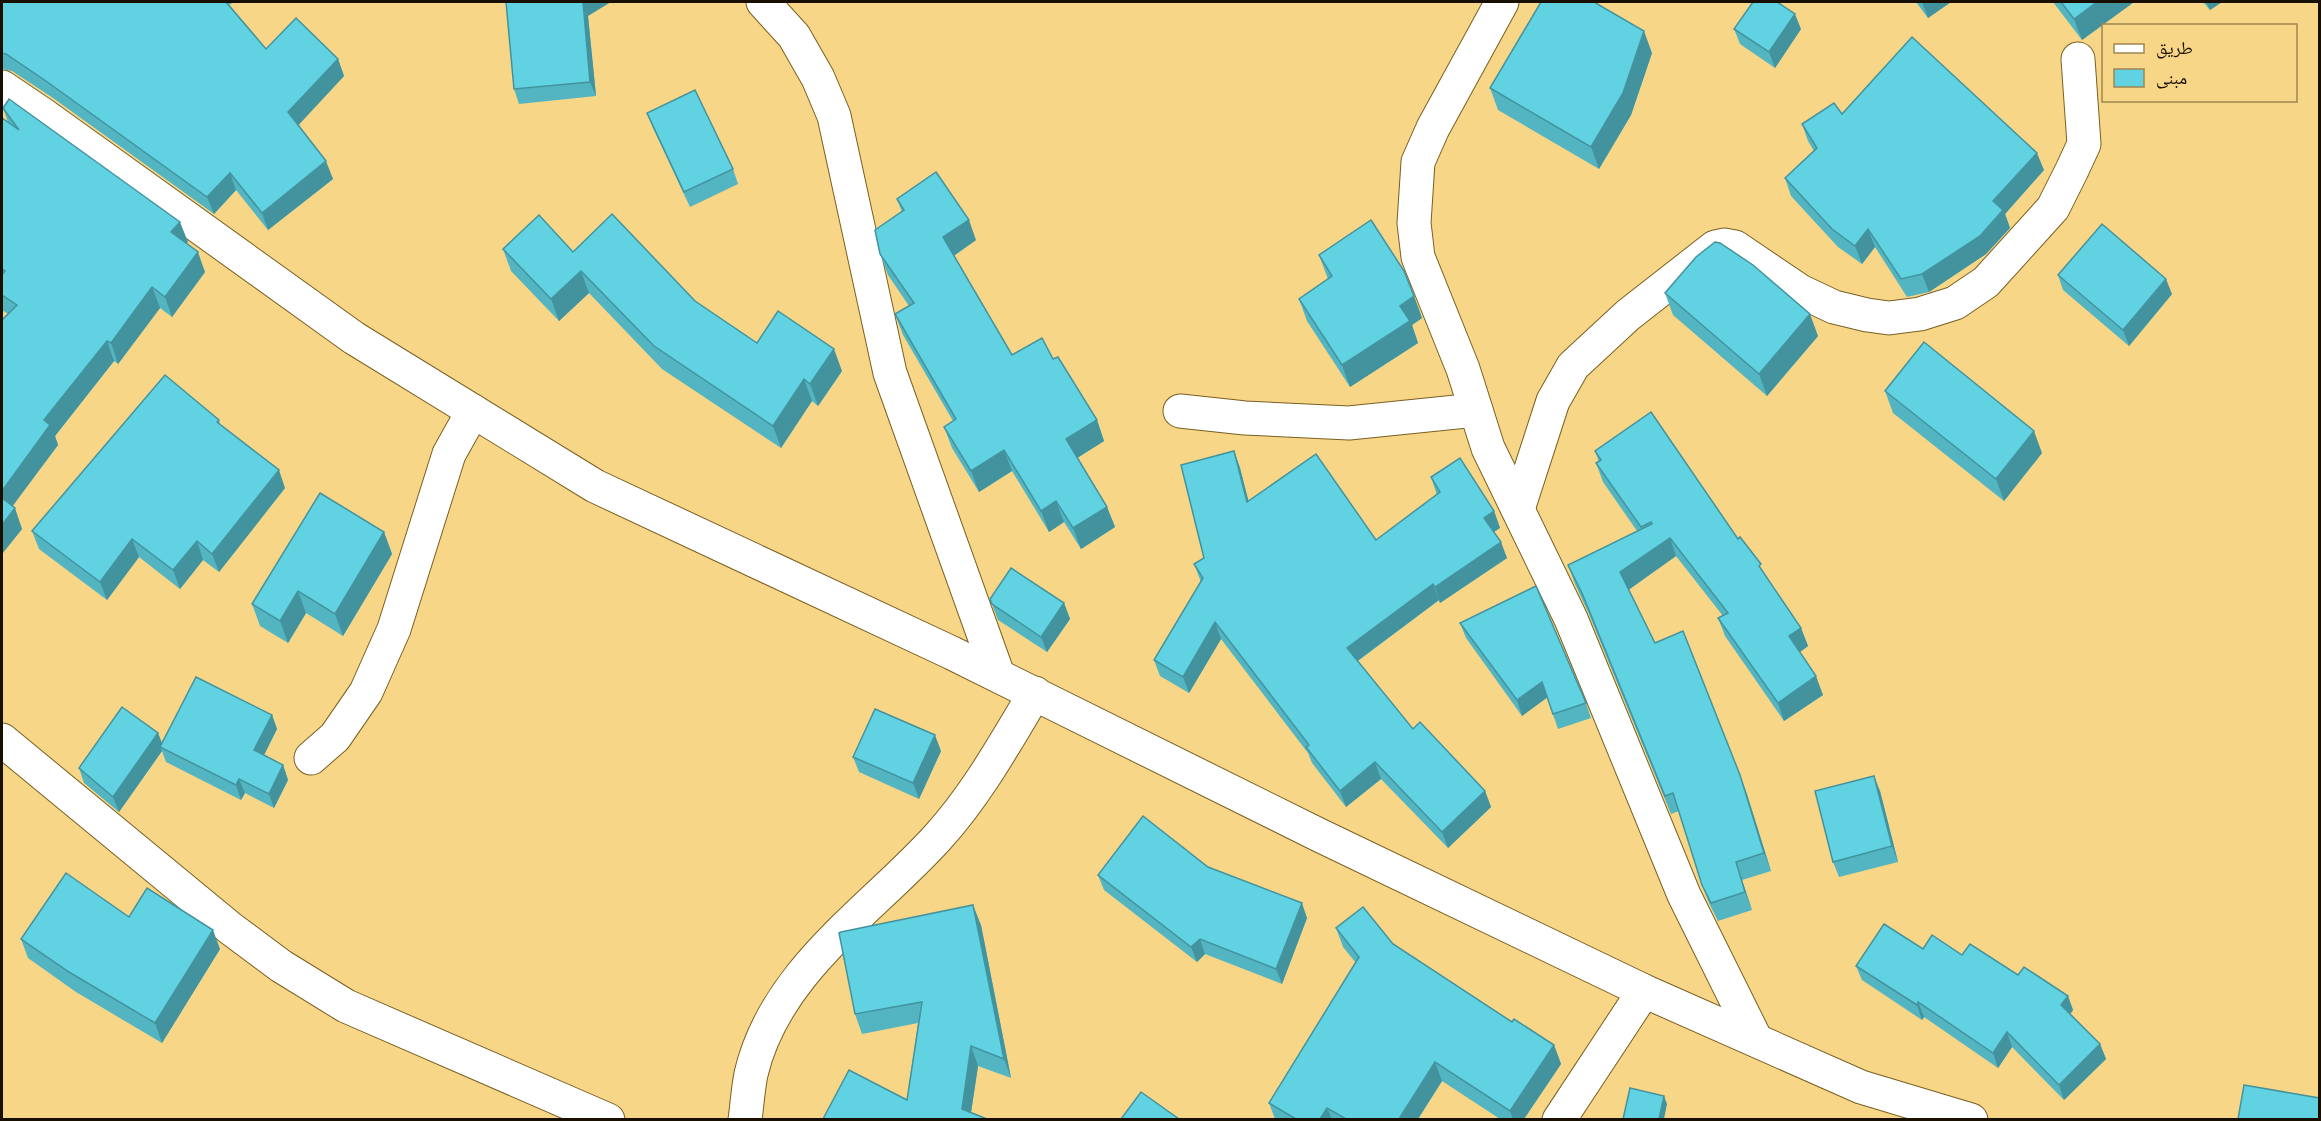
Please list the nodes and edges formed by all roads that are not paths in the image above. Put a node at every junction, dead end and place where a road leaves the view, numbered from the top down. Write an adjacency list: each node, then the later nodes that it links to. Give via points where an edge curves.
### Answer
1 (763, 2): 9 (street, via 794,36 834,116 890,373)
2 (1502, 2): 5 (street, via 1418,162 1414,223 1418,257)
3 (2078, 59): 8 (street, via 2084,144 2053,208 1986,282 1941,309 1906,317 1867,315 1834,307 1800,291 1735,247 1715,248 1628,315 1573,366 1553,401)
4 (2, 87): 6 (street, via 354,338)
5 (1476, 410): 7 (street, via 1349,423); 8 (street, via 1488,448)
6 (473, 411): 9 (street, via 595,486); 12 (street, via 449,454 394,629 366,692 335,737)
7 (1180, 411)
8 (1518, 508): 14 (street, via 1571,620 1684,895)
9 (998, 675): 10 (street)
10 (1035, 693): 13 (street); 16 (street, via 975,792 922,853 834,938 786,997 754,1065)
11 (2, 740): 15 (street, via 281,966 346,1006)
12 (311, 758)
13 (1644, 991): 14 (street); 17 (street)
14 (1756, 1040): 18 (street, via 1861,1087)
15 (608, 1119)
16 (745, 1119)
17 (1559, 1119)
18 (1971, 1119)

